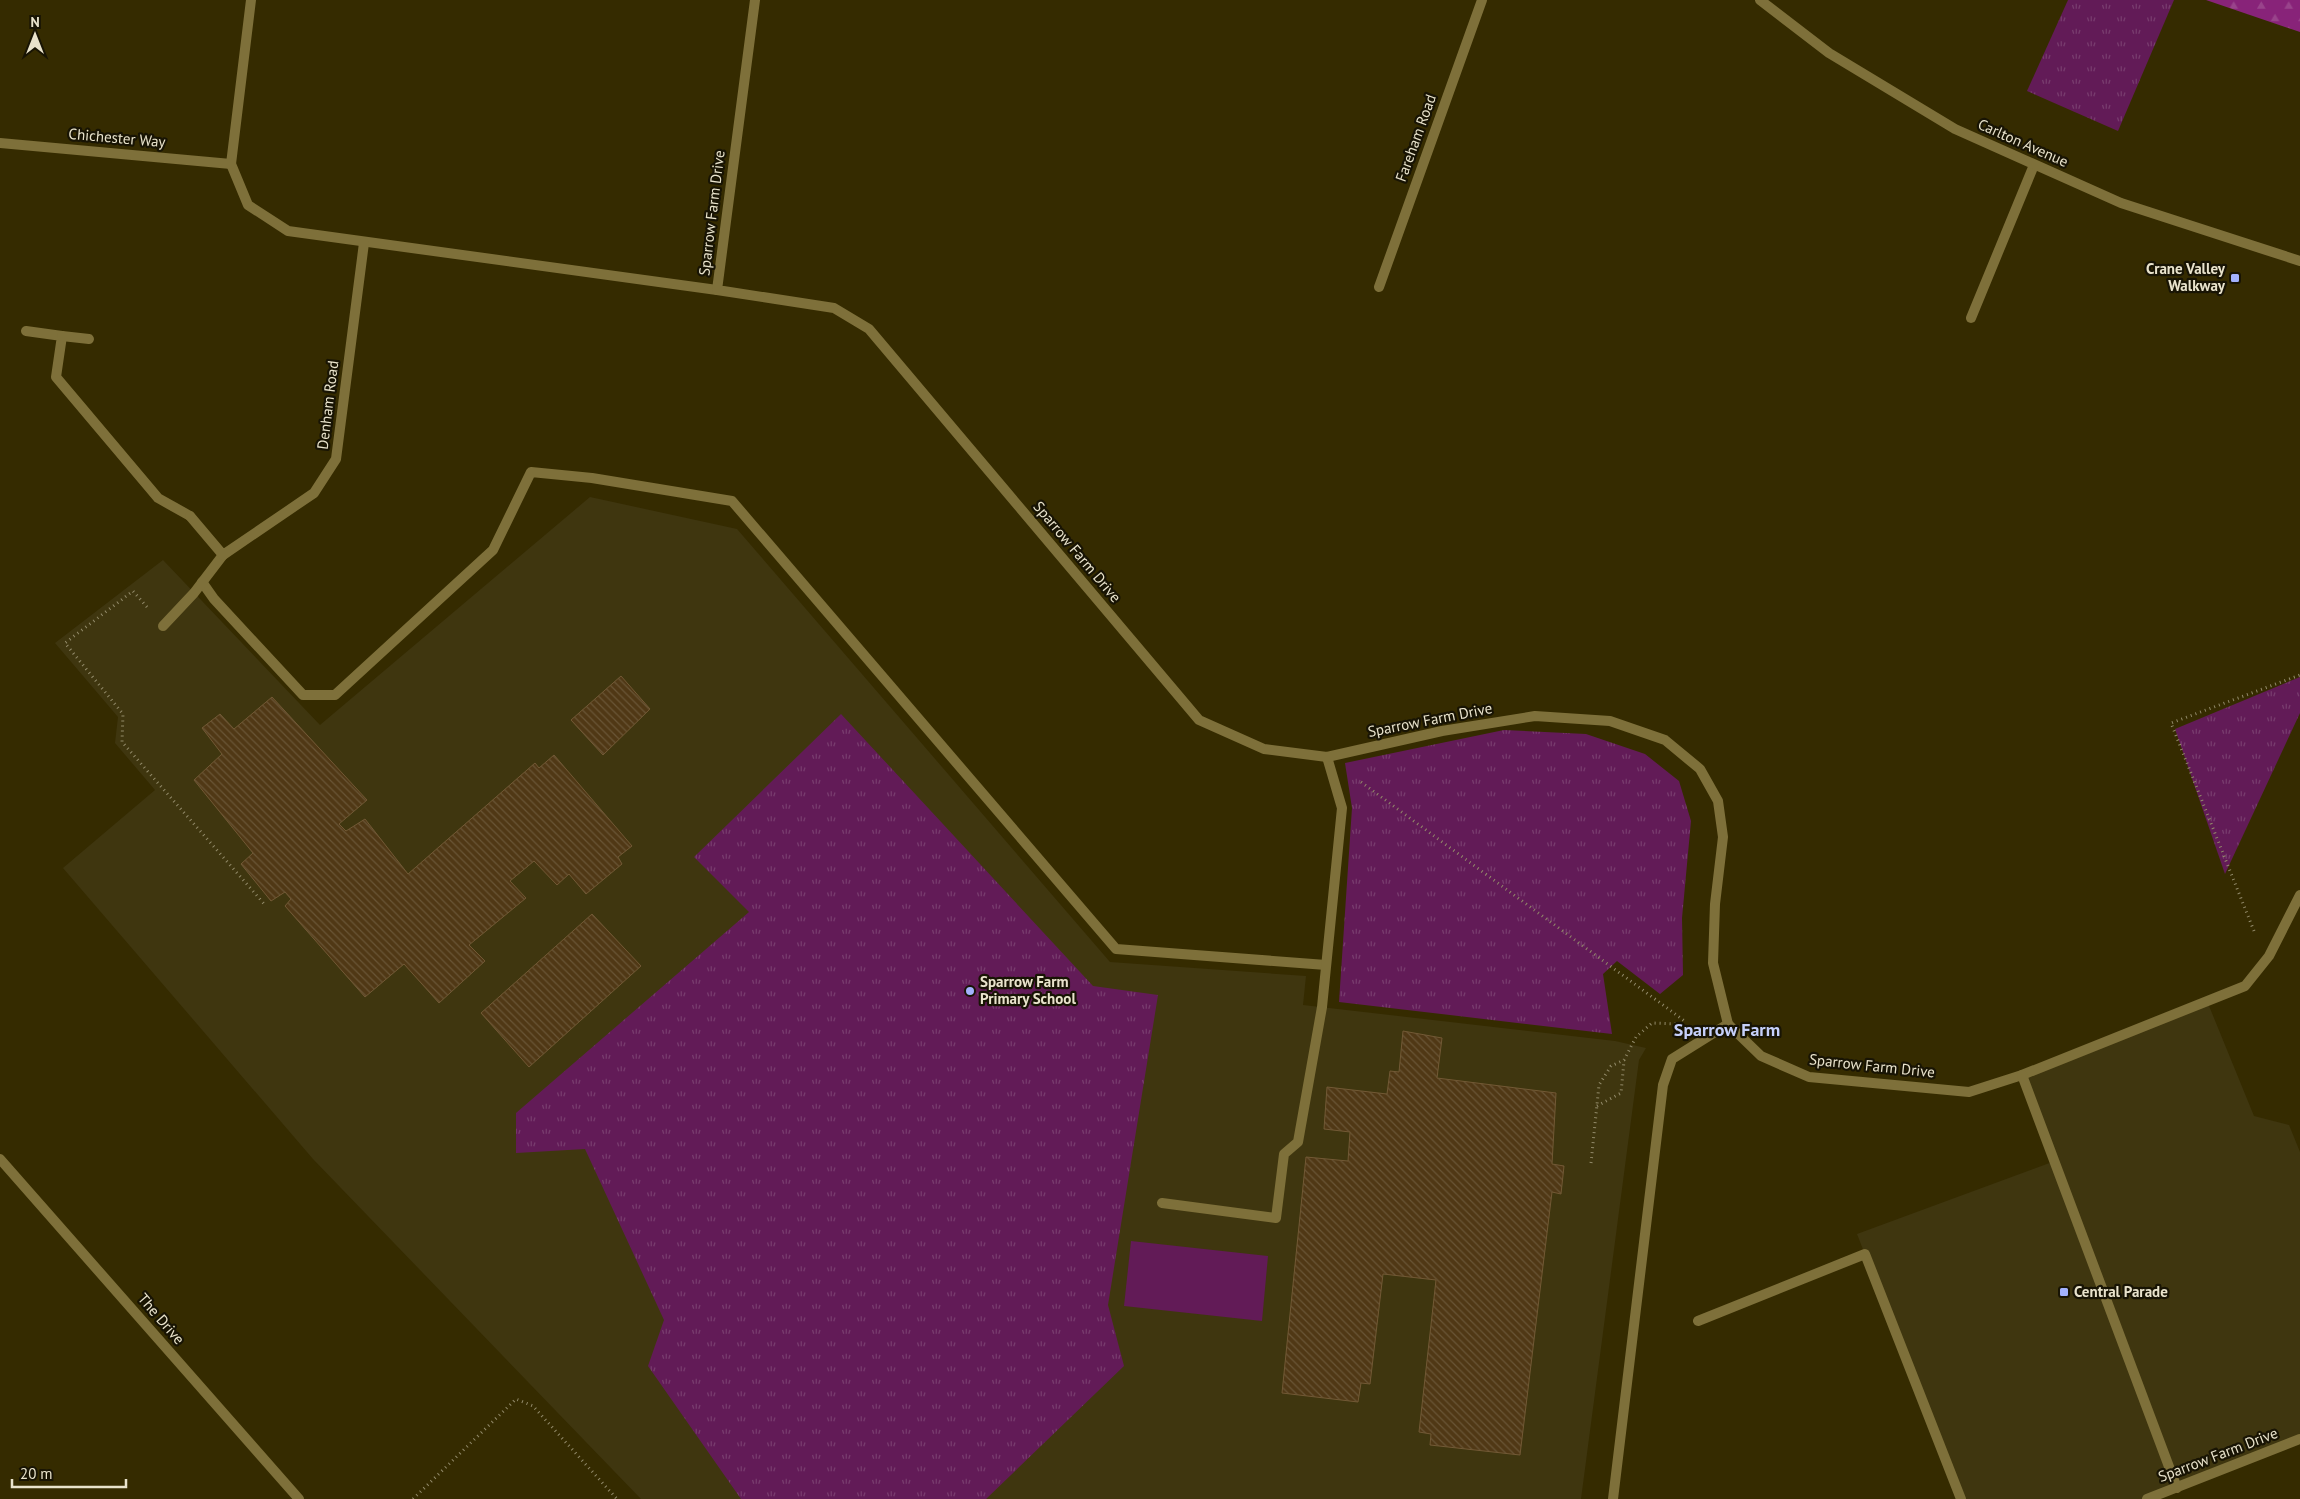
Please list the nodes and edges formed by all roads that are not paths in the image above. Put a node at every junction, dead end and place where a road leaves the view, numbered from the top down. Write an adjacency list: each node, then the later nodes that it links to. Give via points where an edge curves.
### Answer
1 (251, 0): 6 (street)
2 (756, 0): 11 (street, Sparrow Farm Drive)
3 (1482, 0): 10 (street, Fareham Road)
4 (1760, 0): 7 (street, Carlton Avenue, via 1828,53 1955,129)
5 (0, 142): 6 (street, Chichester Way)
6 (231, 164): 8 (street, via 248,205 288,231)
7 (2034, 165): 9 (street, Carlton Avenue, via 2121,203); 12 (street)
8 (364, 243): 11 (street); 16 (street, Denham Road, via 336,458 314,493)
9 (2300, 261)
10 (1379, 287)
11 (717, 290): 19 (street, Sparrow Farm Drive, via 834,308 869,329 1199,720 1264,749)
12 (1971, 318)
13 (26, 331): 14 (street)
14 (62, 336): 15 (street); 16 (street, via 56,377 158,498 190,516)
15 (89, 339)
16 (222, 555): 17 (street, Denham Road)
17 (202, 582): 18 (street, Denham Road); 21 (street, via 303,695 335,695 494,550 531,472 592,478 732,501 1116,949)
18 (163, 626)
19 (1327, 757): 21 (street, via 1342,808); 22 (street, Sparrow Farm Drive, via 1442,731 1535,716 1610,721 1665,740 1700,769 1718,801 1723,836 1715,904 1713,962)
20 (2300, 895): 23 (street, Sparrow Farm Drive, via 2269,956 2245,986)
21 (1326, 965): 25 (street, via 1322,1008 1298,1142 1284,1154 1276,1218)
22 (1728, 1024): 23 (street, Sparrow Farm Drive, via 1760,1056 1809,1077 1969,1092); 30 (street, via 1672,1059 1663,1085)
23 (2022, 1075): 28 (street)
24 (0, 1159): 29 (street, The Drive)
25 (1162, 1203)
26 (1698, 1321): 31 (street, via 1864,1254)
27 (2300, 1439): 28 (street, Sparrow Farm Drive)
28 (2178, 1488): 32 (street, Sparrow Farm Drive)
29 (299, 1499)
30 (1612, 1499)
31 (1961, 1499)
32 (2147, 1499)

